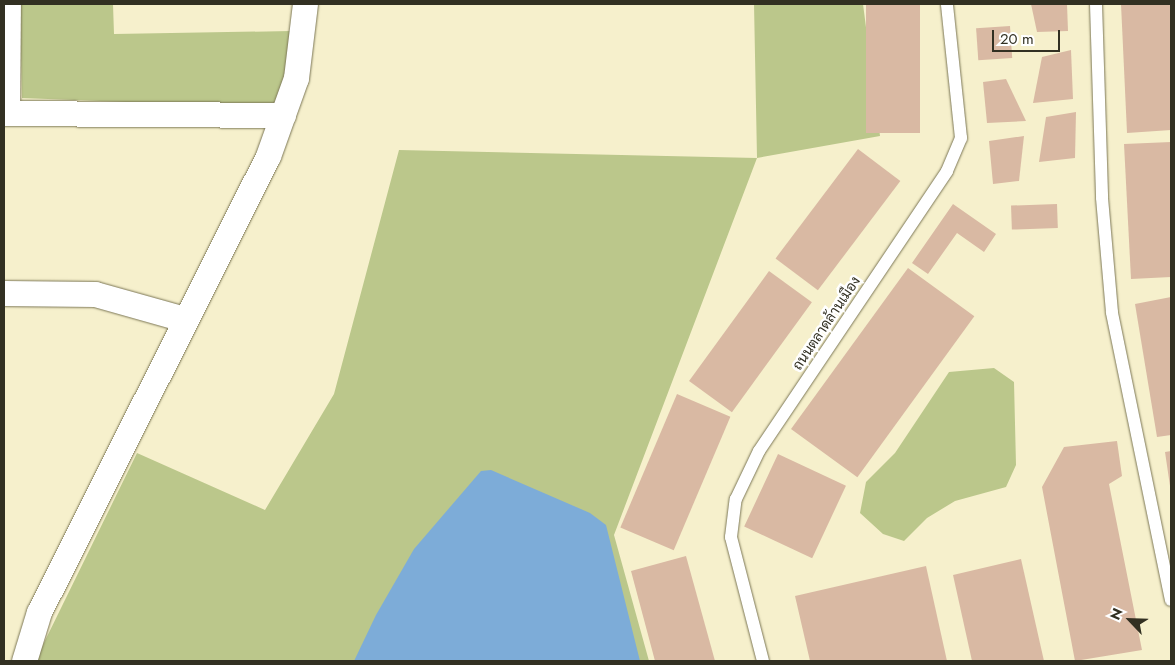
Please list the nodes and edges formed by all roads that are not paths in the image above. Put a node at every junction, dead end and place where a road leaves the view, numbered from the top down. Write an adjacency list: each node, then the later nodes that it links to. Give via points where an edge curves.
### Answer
1 (8, 4): 5 (street)
2 (304, 4): 6 (street, via 296,78)
3 (947, 4): 11 (lane, ถนนตลาดล้านเมือง, via 961,138 946,171 759,451 736,499 731,537)
4 (1096, 4): 9 (lane, via 1102,198 1112,313)
5 (6, 113): 6 (street)
6 (284, 115): 8 (street, via 268,156)
7 (4, 293): 8 (street, via 95,294)
8 (184, 319): 10 (street, via 39,612)
9 (1171, 600)
10 (24, 661)
11 (763, 661)

